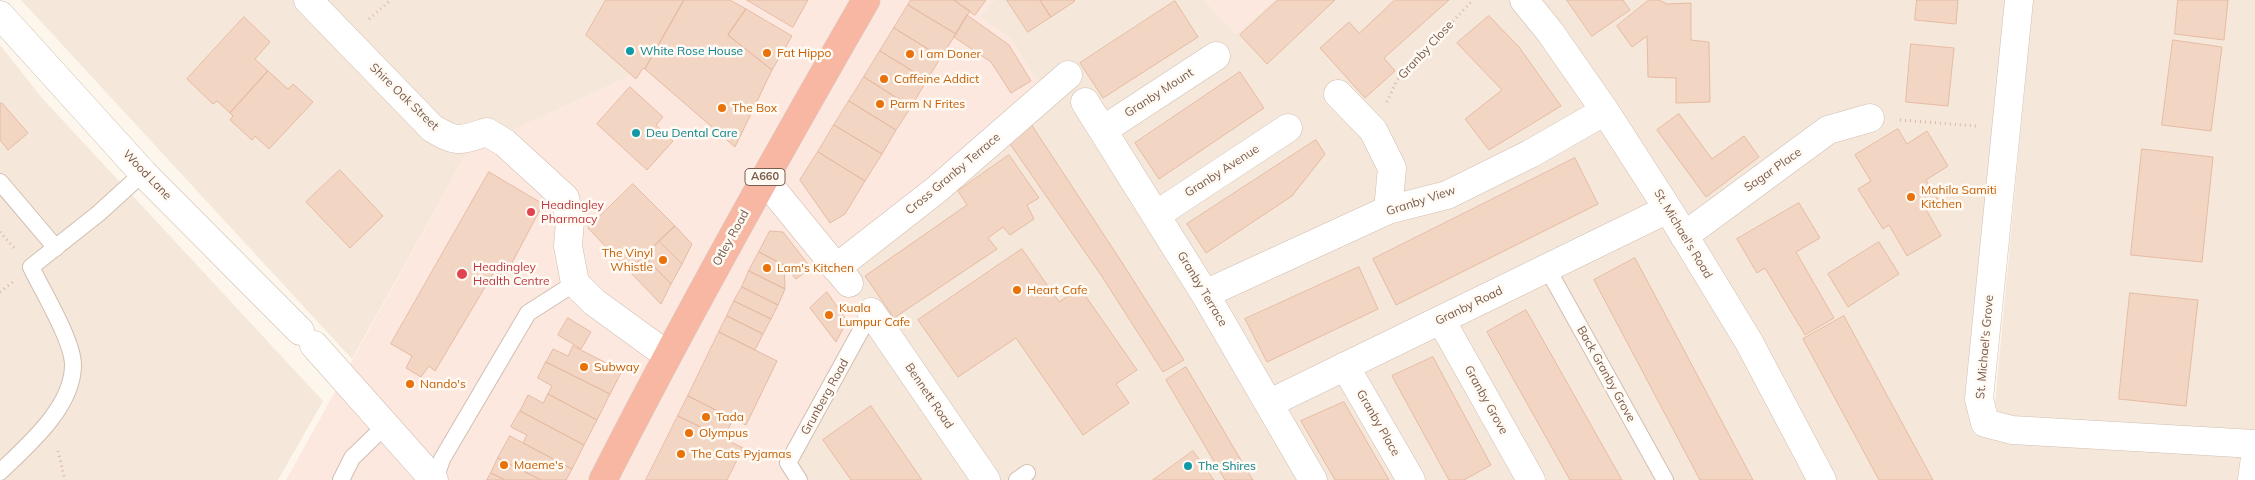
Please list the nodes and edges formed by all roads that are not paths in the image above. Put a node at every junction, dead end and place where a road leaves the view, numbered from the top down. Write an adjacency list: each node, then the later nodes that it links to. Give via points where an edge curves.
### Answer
1 (308, 0): 22 (street, Shire Oak Street, via 432,128 451,140 487,132 506,143 565,198 570,222 568,246)
2 (866, 0): 14 (highway, Otley Road / A660)
3 (1524, 0): 9 (street, St. Michael's Road)
4 (2019, 0): 30 (street, St. Michael's Grove, via 1979,398 1985,423 2012,430)
5 (0, 14): 13 (street, Wood Lane)
6 (1216, 56): 12 (street, Granby Mount)
7 (1072, 82): 12 (street, Granby Terrace); 14 (street, Cross Granby Terrace, via 936,190 843,275)
8 (1338, 94): 17 (street, via 1372,130 1392,168)
9 (1606, 111): 16 (street, St. Michael's Road); 17 (street, Granby View, via 1530,154 1447,194)
10 (1870, 118): 19 (street, Sagar Place, via 1828,130)
11 (1288, 128): 18 (street, Granby Avenue)
12 (1102, 130): 18 (street, Granby Terrace)
13 (143, 173): 20 (lane); 29 (street, Wood Lane, via 307,338)
14 (764, 179): 26 (highway, Otley Road / A660)
15 (0, 182): 20 (lane)
16 (1668, 209): 19 (street, St. Michael's Road); 21 (street, Granby Road)
17 (1388, 210): 23 (street, Granby View)
18 (1156, 214): 23 (street, Granby Terrace)
19 (1684, 236): 42 (street, St. Michael's Road, via 1749,342)
20 (56, 248): 32 (lane, via 31,267 68,343 73,364 69,389 44,429)
21 (1546, 268): 25 (street, Granby Road); 41 (lane, Back Granby Grove)
22 (575, 283): 26 (street, via 594,302); 34 (lane, via 528,313 442,459)
23 (1205, 294): 28 (street, Granby Terrace)
24 (871, 312): 36 (lane, Grunberg Road, via 788,463); 37 (street, Bennett Road)
25 (1441, 320): 27 (street, Granby Road); 40 (street, Granby Grove)
26 (667, 355): 35 (highway, Otley Road / A660)
27 (1345, 366): 28 (street, Granby Road); 39 (street, Granby Place)
28 (1270, 403): 38 (street, Granby Terrace)
29 (386, 425): 33 (lane, via 352,458); 34 (street, Wood Lane)
30 (2255, 444)
31 (2255, 458): 43 (street)
32 (0, 472)
33 (341, 480)
34 (435, 480)
35 (603, 480)
36 (799, 480)
37 (986, 480)
38 (1313, 480)
39 (1411, 480)
40 (1531, 480)
41 (1665, 480)
42 (1822, 480)
43 (2252, 480)

